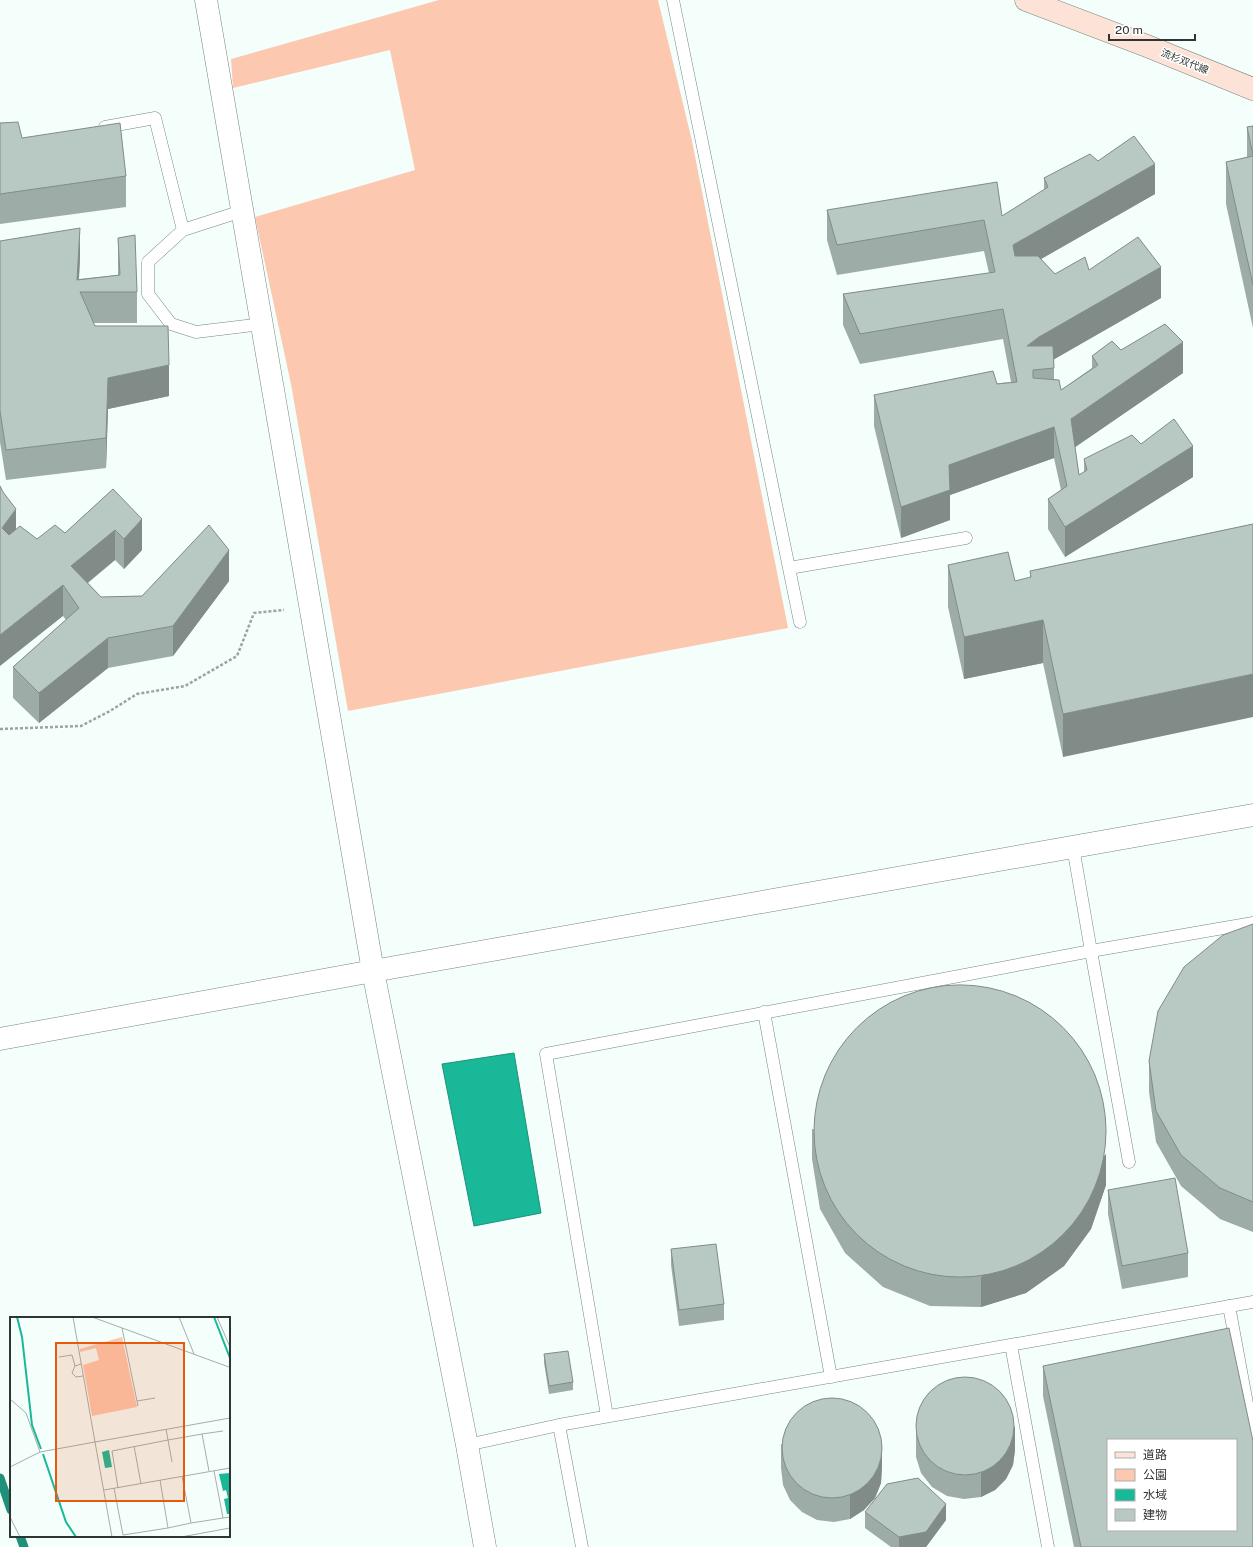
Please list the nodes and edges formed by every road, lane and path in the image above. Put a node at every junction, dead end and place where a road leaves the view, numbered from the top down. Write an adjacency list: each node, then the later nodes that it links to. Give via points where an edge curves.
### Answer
1 (206, 0): 6 (street)
2 (673, 0): 10 (lane)
3 (1026, 0): 4 (main road, 流杉双代線)
4 (1253, 89)
5 (95, 128): 7 (lane, via 155,118)
6 (242, 211): 7 (lane); 8 (street)
7 (183, 230): 8 (lane, via 148,262 148,294 171,324 196,332)
8 (262, 324): 11 (street)
9 (966, 538): 10 (lane)
10 (789, 568): 12 (lane)
11 (310, 607): 13 (path, via 254,613 236,656 185,686 138,694 81,726); 18 (street)
12 (800, 622)
13 (0, 729)
14 (1253, 815): 15 (street)
15 (1073, 847): 17 (lane); 18 (street)
16 (1253, 923): 17 (lane)
17 (1091, 951): 19 (lane); 21 (lane)
18 (373, 971): 20 (street); 29 (street)
19 (764, 1012): 25 (lane); 26 (lane, via 546,1054)
20 (0, 1038)
21 (1130, 1162)
22 (1253, 1302): 23 (lane)
23 (1228, 1306): 24 (lane); 28 (lane)
24 (1011, 1345): 25 (lane); 32 (lane)
25 (831, 1377): 26 (lane)
26 (607, 1416): 27 (lane)
27 (559, 1425): 29 (lane); 31 (lane)
28 (1253, 1436)
29 (467, 1445): 30 (street)
30 (485, 1547)
31 (582, 1547)
32 (1048, 1547)

